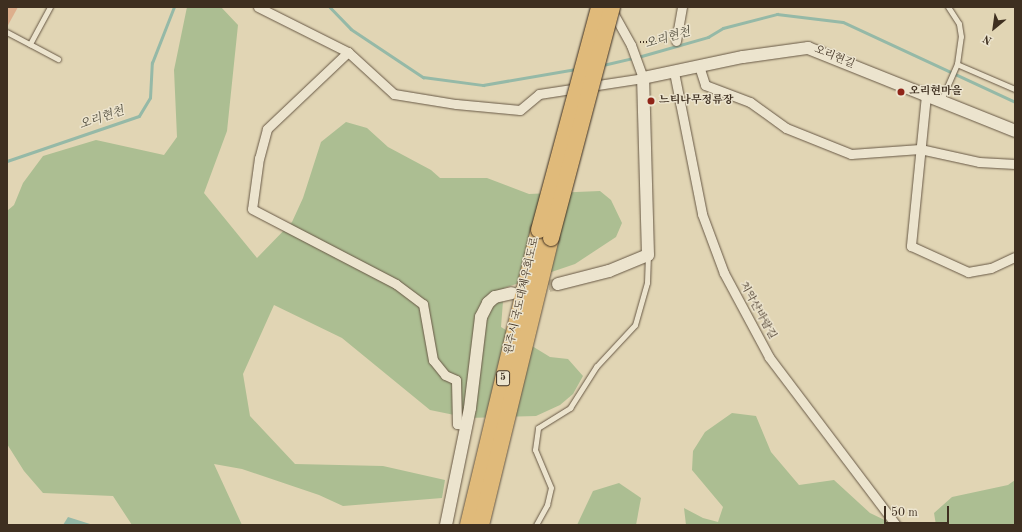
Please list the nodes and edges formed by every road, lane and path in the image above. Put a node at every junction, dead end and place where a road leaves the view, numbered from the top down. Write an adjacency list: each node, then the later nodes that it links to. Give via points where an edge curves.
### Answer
1 (50, 7): 9 (lane)
2 (258, 7): 11 (street)
3 (599, 7): 23 (highway, 5, bridge)
4 (611, 7): 10 (street); 23 (highway, 5, bridge)
5 (682, 7): 8 (street)
6 (948, 7): 13 (lane, via 961,29)
7 (7, 32): 9 (lane)
8 (676, 41): 10 (path)
9 (30, 44): 12 (lane)
10 (631, 44): 16 (street)
11 (348, 52): 16 (street, via 394,94 456,104 520,110 539,94); 28 (street, via 267,130 259,158 252,209 396,284 423,304 433,360 445,375 456,380 457,424)
12 (58, 59)
13 (956, 65): 17 (lane); 19 (lane)
14 (699, 66): 15 (street, 오리현길); 18 (street, 오리현길, via 808,48); 21 (street, via 704,85 750,102 786,128 851,154)
15 (674, 72): 16 (street, 오리현길); 33 (street, 치악산바람길, via 702,214 724,273 769,357)
16 (641, 73): 24 (street)
17 (1015, 89)
18 (926, 95): 19 (street, 오리현길); 21 (street)
19 (942, 97): 20 (street, 오리현길)
20 (1015, 131)
21 (920, 148): 22 (street, via 979,162); 25 (street, via 912,246 968,272 991,268)
22 (1015, 164)
23 (545, 234): 30 (highway, 원주시 국도대체우회도로 / 5); 31 (highway, 원주시 국도대체우회도로 / 5)
24 (648, 255): 26 (street, via 609,270); 32 (lane, via 647,283 635,325 596,367 570,408 538,428 535,450 551,488 547,505)
25 (1015, 257)
26 (558, 284)
27 (512, 293): 28 (street, via 495,297 488,303 481,317)
28 (467, 425): 29 (street)
29 (446, 525)
30 (468, 525)
31 (481, 525)
32 (536, 525)
33 (896, 525)

